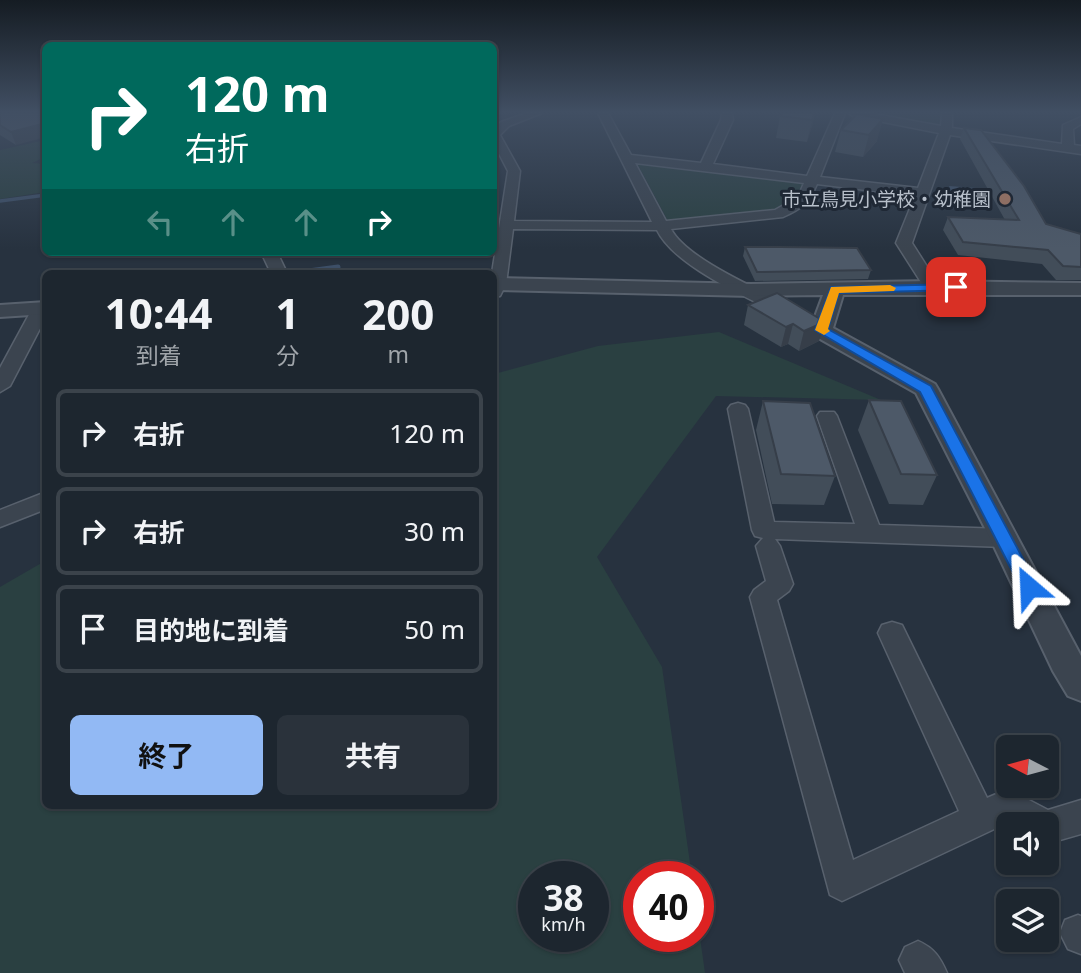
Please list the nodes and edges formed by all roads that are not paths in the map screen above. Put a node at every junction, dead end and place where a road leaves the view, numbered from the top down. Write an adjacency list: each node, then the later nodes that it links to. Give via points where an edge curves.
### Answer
1 (507, 158): 10 (street, via 514,171)
2 (626, 158): 11 (street)
3 (630, 158): 7 (street)
4 (709, 158): 7 (street)
5 (821, 158): 8 (street)
6 (935, 158): 9 (street)
7 (705, 167): 8 (street)
8 (812, 181): 9 (street); 11 (street, via 804,199 778,215)
9 (922, 193): 14 (street, via 904,243)
10 (509, 225): 11 (street); 12 (street)
11 (662, 226): 17 (street, via 670,242 688,257)
12 (497, 278)
13 (497, 287): 17 (street)
14 (932, 287): 15 (street); 16 (street)
15 (835, 289): 17 (street); 21 (street)
16 (1081, 289)
17 (751, 290): 21 (street)
18 (42, 309): 19 (street)
19 (0, 311)
20 (42, 311): 22 (street)
21 (821, 330): 28 (street, via 926,389)
22 (0, 386)
23 (738, 409): 27 (street, via 764,530)
24 (827, 416): 27 (street)
25 (42, 502): 26 (street)
26 (0, 519)
27 (870, 533): 28 (street)
28 (1006, 538): 31 (street)
29 (768, 547): 34 (street, via 780,584 763,597 842,883)
30 (892, 633): 34 (street)
31 (1081, 685)
32 (1020, 812): 34 (street, via 1009,805)
33 (1081, 817): 35 (street)
34 (979, 818)
35 (1059, 823)

